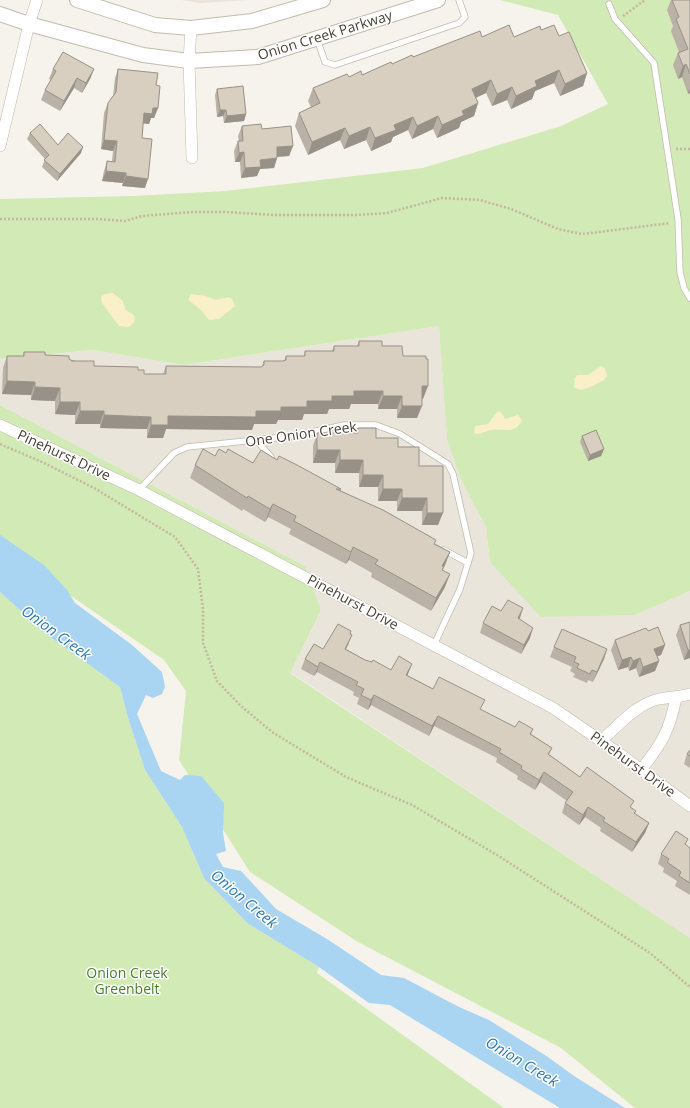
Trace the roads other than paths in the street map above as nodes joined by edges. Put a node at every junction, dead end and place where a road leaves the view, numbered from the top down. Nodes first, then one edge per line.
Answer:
1 (37, 0) edge
2 (78, 0) edge
3 (323, 0) edge
4 (438, 0) edge
5 (459, 0) edge
6 (608, 4) dead end
7 (0, 14) edge
8 (28, 24) junction
9 (191, 28) junction
10 (316, 38) junction
11 (189, 61) junction
12 (0, 146) edge
13 (192, 158) dead end
14 (690, 298) edge
15 (0, 425) edge
16 (257, 441) junction
17 (274, 459) edge
18 (139, 490) junction
19 (435, 545) edge
20 (468, 563) junction
21 (434, 645) junction
22 (690, 694) edge
23 (676, 698) junction
24 (601, 741) junction
25 (641, 770) junction
26 (690, 806) edge

1 - 8 street
2 - 9 street
3 - 9 street
4 - 10 street, Onion Creek Parkway
5 - 10 lane
6 - 14 lane
7 - 8 street, Onion Creek Parkway
8 - 11 street, Onion Creek Parkway
8 - 12 street
9 - 11 street
10 - 11 street, Onion Creek Parkway
11 - 13 street
15 - 18 street, Pinehurst Drive
16 - 17 lane
16 - 18 lane, One Onion Creek
16 - 20 lane, One Onion Creek
18 - 21 street, Pinehurst Drive
19 - 20 lane
20 - 21 lane, One Onion Creek
21 - 24 street, Pinehurst Drive
22 - 23 street
23 - 24 street
23 - 25 street
24 - 25 street, Pinehurst Drive
25 - 26 street, Pinehurst Drive

